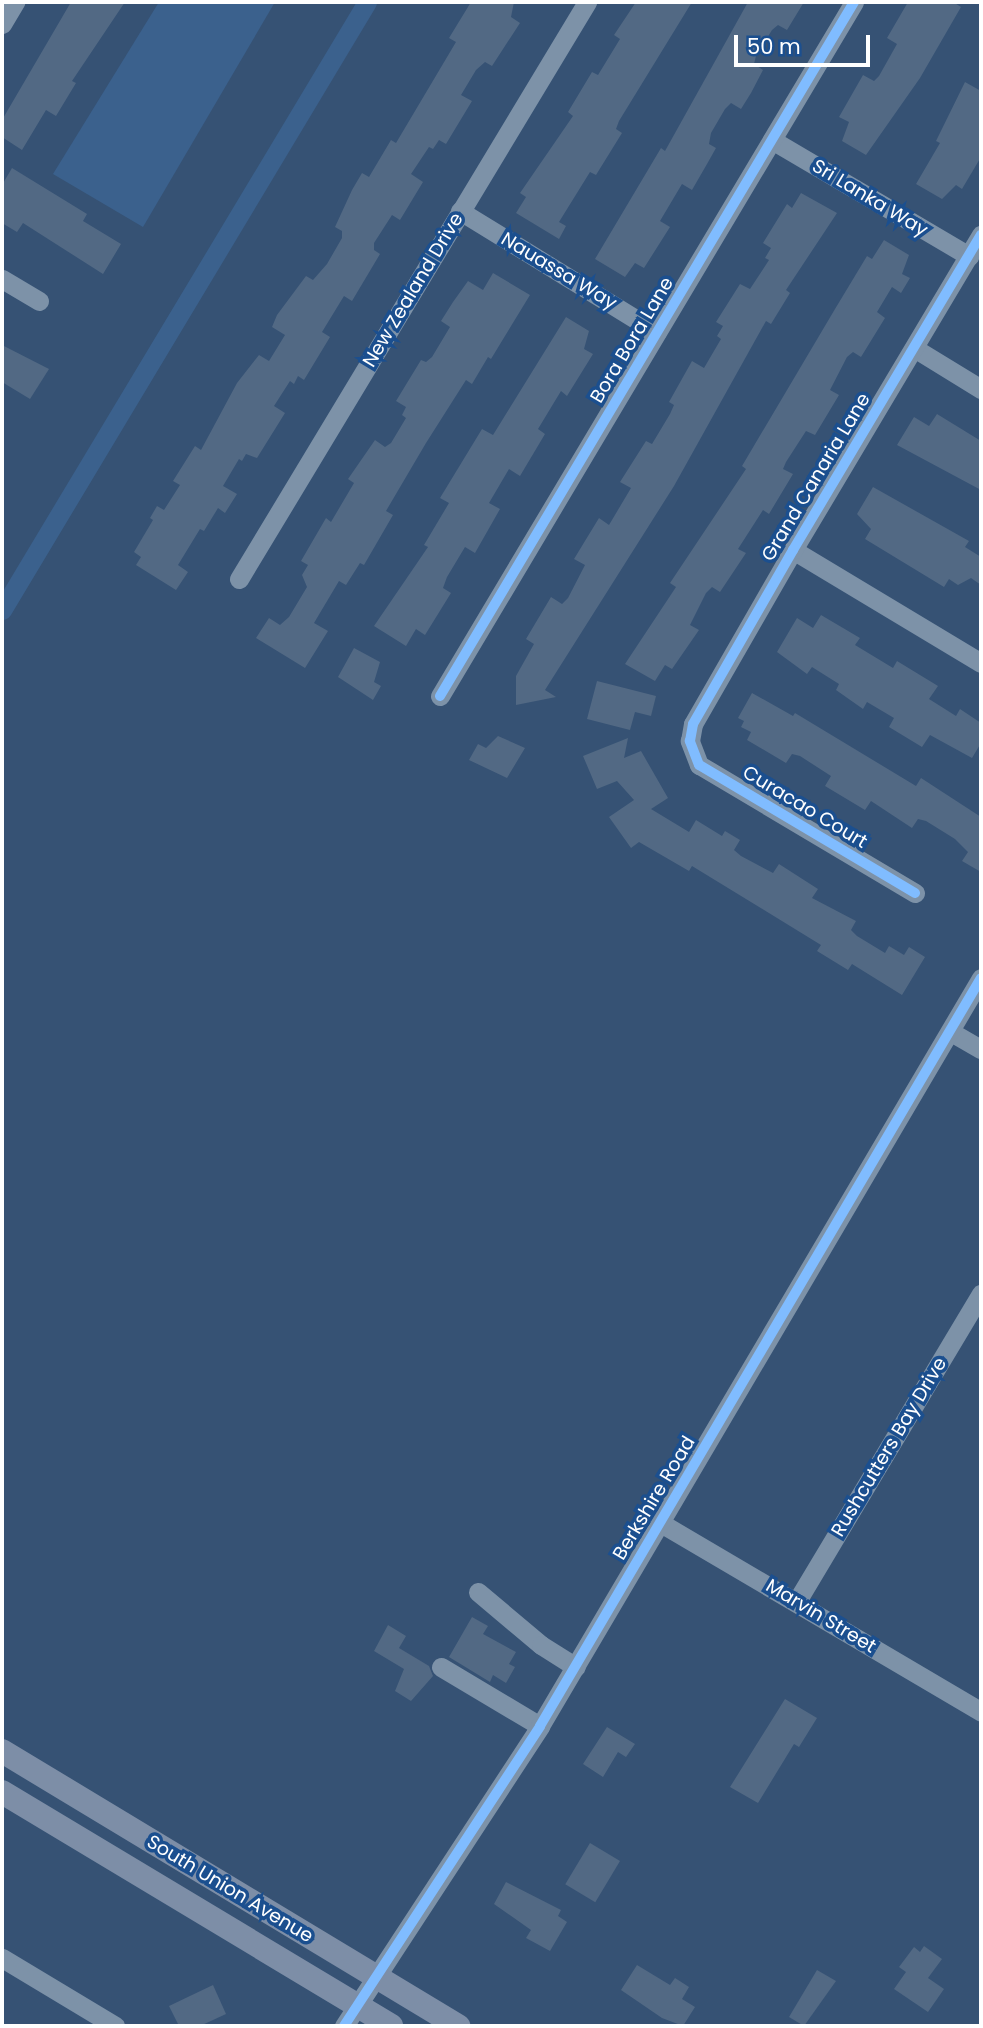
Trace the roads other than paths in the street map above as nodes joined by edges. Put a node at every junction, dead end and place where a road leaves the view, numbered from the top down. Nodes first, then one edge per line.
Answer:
1 (15, 2) edge
2 (587, 2) edge
3 (854, 2) edge
4 (2, 24) edge
5 (772, 139) junction
6 (460, 211) junction
7 (981, 235) edge
8 (969, 256) junction
9 (2, 279) edge
10 (39, 301) dead end
11 (657, 332) junction
12 (914, 348) junction
13 (981, 389) edge
14 (793, 550) junction
15 (239, 579) dead end
16 (981, 663) edge
17 (440, 696) dead end
18 (690, 741) joint
19 (915, 893) dead end
20 (981, 978) edge
21 (951, 1032) junction
22 (981, 1049) edge
23 (981, 1294) edge
24 (659, 1522) junction
25 (478, 1592) dead end
26 (797, 1601) junction
27 (441, 1667) dead end
28 (576, 1667) junction
29 (981, 1712) edge
30 (540, 1726) junction
31 (2, 1751) edge
32 (2, 1791) edge
33 (2, 1958) edge
34 (377, 1977) junction
35 (350, 2016) edge
36 (115, 2026) edge
37 (391, 2026) edge
38 (458, 2026) edge

1 - 4 street
2 - 6 street, New Zealand Drive
3 - 5 street, Bora Bora Lane
5 - 8 street, Sri Lanka Way
5 - 11 street, Bora Bora Lane
6 - 11 street, Nauassa Way
6 - 15 street, New Zealand Drive
7 - 8 street, Grand Canaria Lane
8 - 12 street, Grand Canaria Lane
9 - 10 street
11 - 17 street, Bora Bora Lane
12 - 13 street
12 - 14 street, Grand Canaria Lane
14 - 16 street
14 - 18 street, Grand Canaria Lane
18 - 19 street, Curacao Court
20 - 21 street, Berkshire Road
21 - 22 street
21 - 24 street, Berkshire Road
23 - 26 street, Rushcutters Bay Drive
24 - 26 street, Marvin Street
24 - 28 street, Berkshire Road
25 - 28 street
26 - 29 street, Marvin Street
27 - 30 street
28 - 30 street, Berkshire Road
30 - 34 street, Berkshire Road
31 - 34 main road, South Union Avenue
32 - 35 main road, South Union Avenue
33 - 36 street
34 - 35 street, Berkshire Road
34 - 38 main road, South Union Avenue
35 - 37 main road, South Union Avenue

